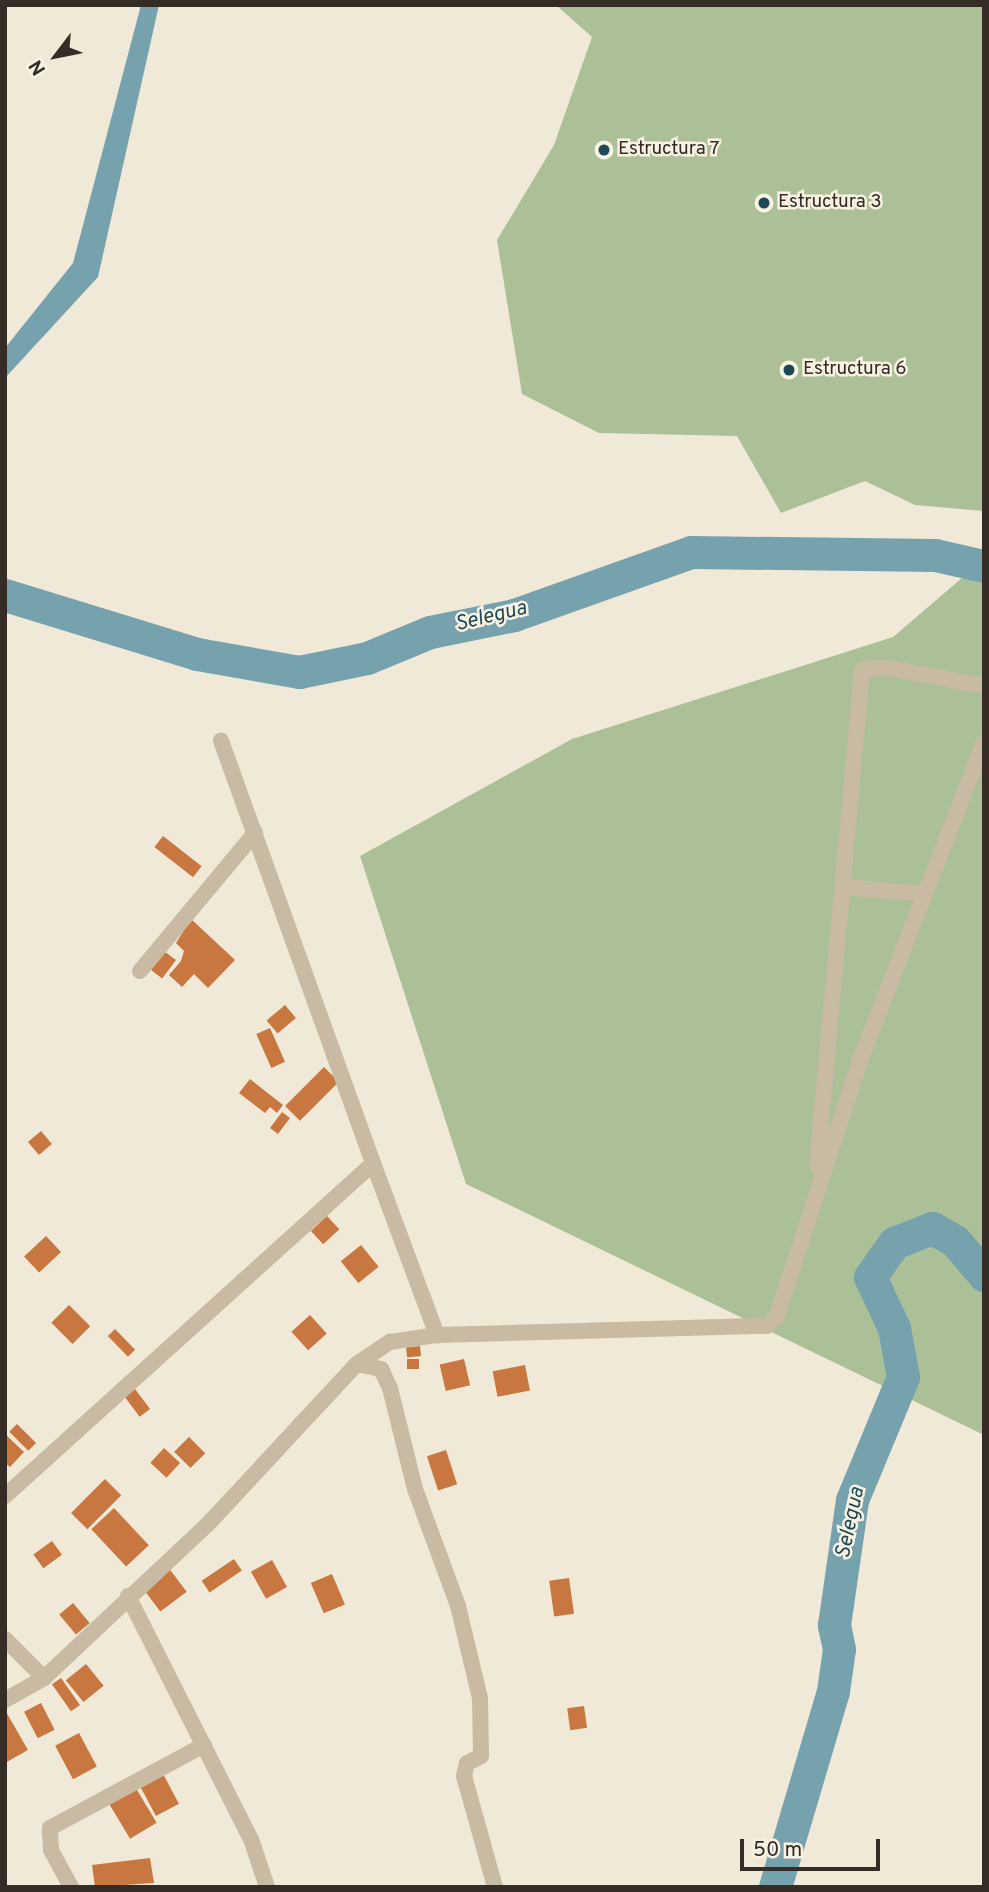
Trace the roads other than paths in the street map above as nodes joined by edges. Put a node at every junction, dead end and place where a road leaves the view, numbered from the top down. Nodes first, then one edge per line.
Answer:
1 (984, 686) edge
2 (222, 740) dead end
3 (984, 742) edge
4 (255, 833) junction
5 (843, 887) junction
6 (926, 894) junction
7 (140, 971) dead end
8 (373, 1163) junction
9 (814, 1191) junction
10 (437, 1335) junction
11 (358, 1364) junction
12 (5, 1496) edge
13 (128, 1596) junction
14 (5, 1639) edge
15 (44, 1678) junction
16 (5, 1700) edge
17 (204, 1745) junction
18 (71, 1887) edge
19 (267, 1887) edge
20 (495, 1887) edge

1 - 5 street
2 - 4 street
3 - 6 street
4 - 7 street
4 - 8 street
5 - 6 street
5 - 9 street
6 - 9 street
8 - 10 street
8 - 12 street
9 - 10 street
10 - 11 street
11 - 13 street
11 - 20 street
13 - 15 street
13 - 17 street
14 - 15 street
15 - 16 street
17 - 18 street
17 - 19 street

